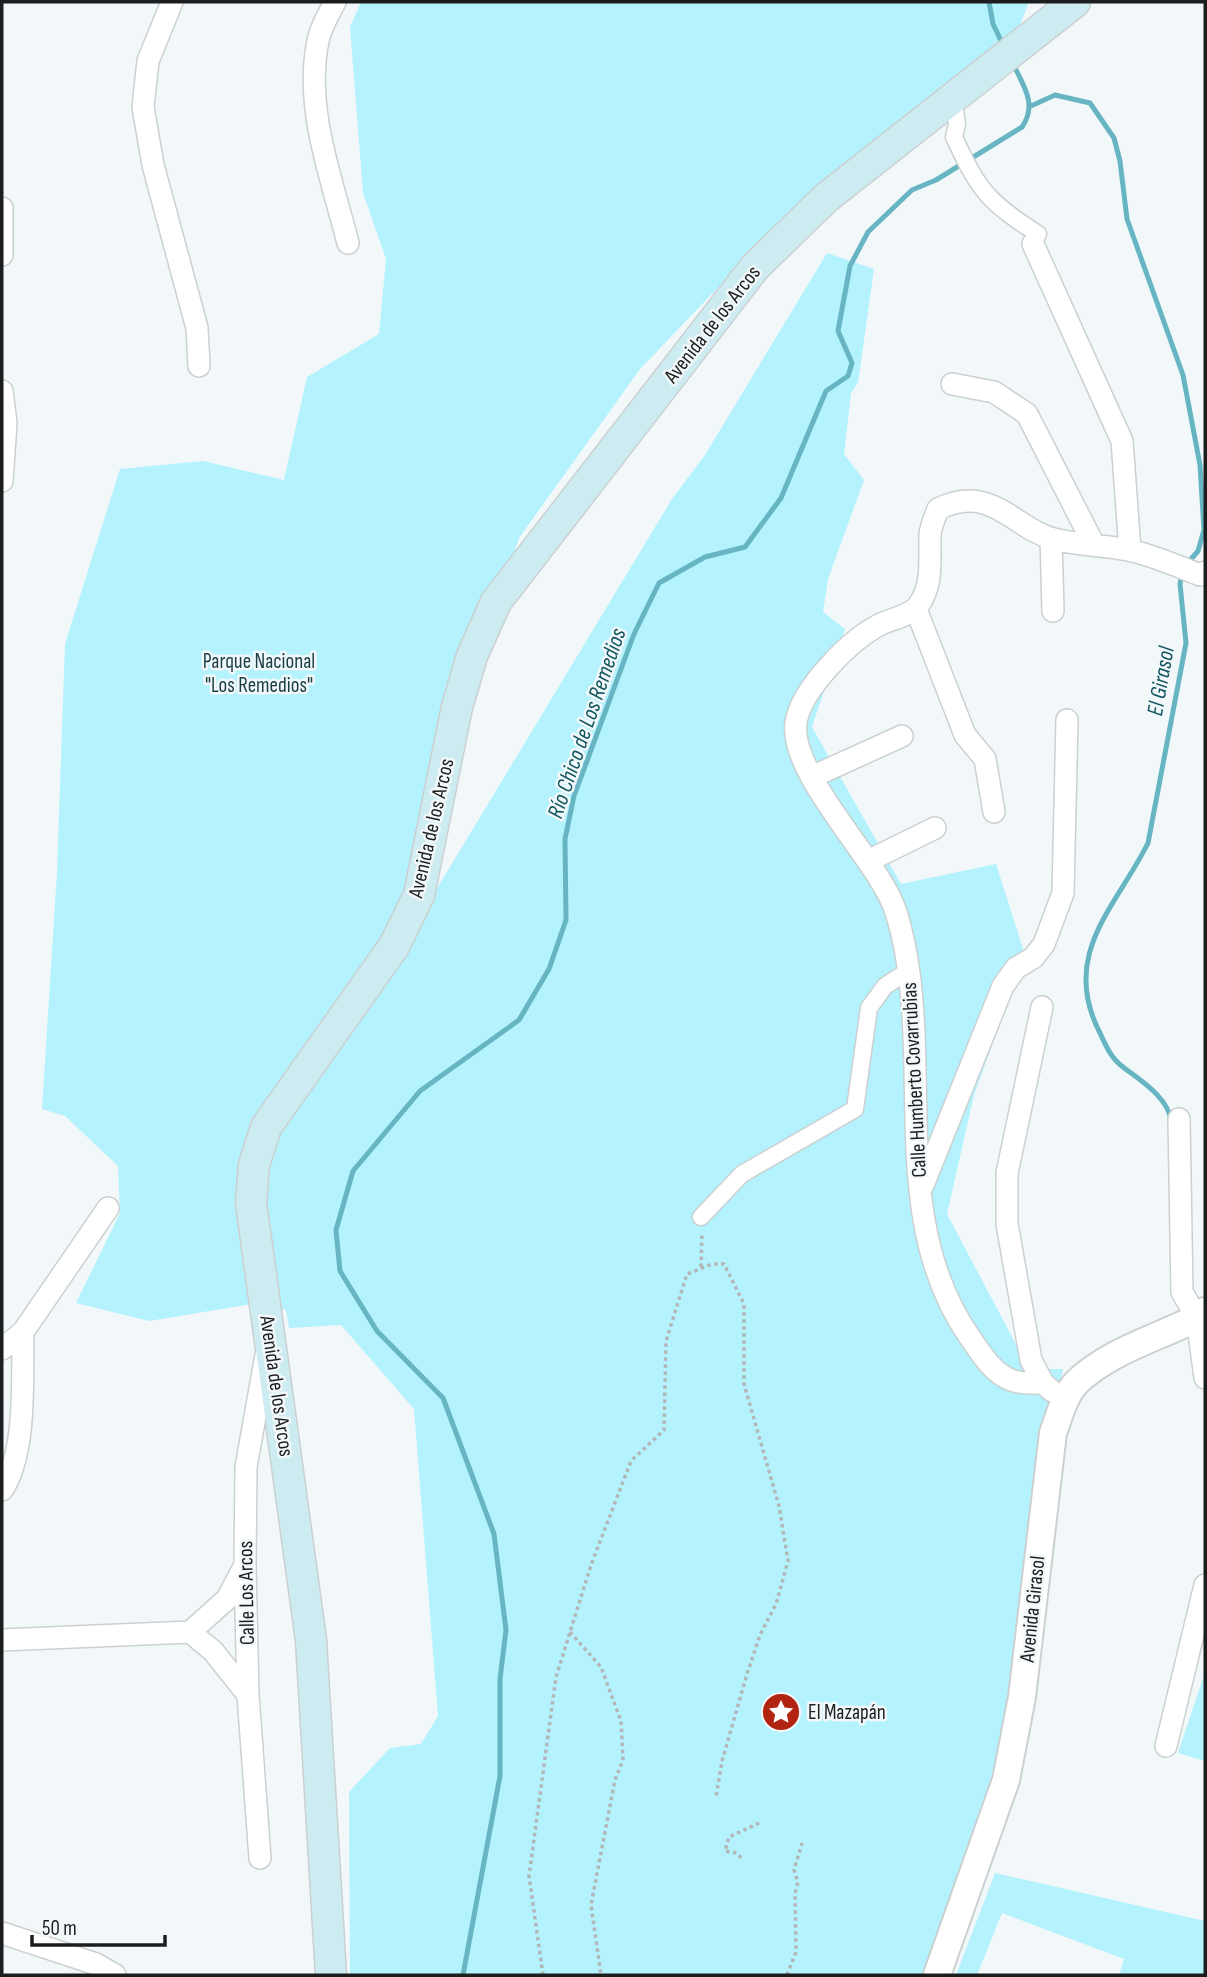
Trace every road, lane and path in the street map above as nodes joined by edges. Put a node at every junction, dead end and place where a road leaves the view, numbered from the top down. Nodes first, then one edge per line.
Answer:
1 (172, 2) edge
2 (335, 2) edge
3 (1066, 8) edge
4 (953, 99) junction
5 (2, 208) edge
6 (348, 243) dead end
7 (1033, 244) joint
8 (2, 255) edge
9 (199, 366) dead end
10 (952, 384) dead end
11 (2, 391) edge
12 (2, 481) edge
13 (1051, 538) junction
14 (1094, 545) junction
15 (1130, 550) junction
16 (1203, 573) edge
17 (916, 609) junction
18 (1053, 611) dead end
19 (1067, 720) dead end
20 (902, 736) dead end
21 (814, 776) junction
22 (994, 813) dead end
23 (935, 828) dead end
24 (869, 861) junction
25 (908, 971) junction
26 (1042, 1007) dead end
27 (1179, 1119) dead end
28 (919, 1195) junction
29 (108, 1208) dead end
30 (701, 1217) joint
31 (701, 1268) junction
32 (1201, 1315) edge
33 (270, 1330) junction
34 (23, 1332) junction
35 (2, 1349) edge
36 (1205, 1378) edge
37 (1043, 1383) junction
38 (1064, 1402) junction
39 (2, 1490) edge
40 (244, 1565) junction
41 (1205, 1585) edge
42 (190, 1632) junction
43 (570, 1632) junction
44 (2, 1640) edge
45 (248, 1695) junction
46 (1166, 1746) dead end
47 (716, 1797) dead end
48 (759, 1823) dead end
49 (802, 1843) dead end
50 (260, 1858) dead end
51 (741, 1858) dead end
52 (2, 1933) edge
53 (115, 1975) edge
54 (331, 1975) edge
55 (543, 1975) edge
56 (601, 1975) edge
57 (787, 1975) edge
58 (937, 1975) edge

1 - 9 street
2 - 6 street
3 - 4 main road, Avenida de los Arcos
4 - 7 street
4 - 33 main road, Avenida de los Arcos
5 - 8 street
7 - 15 street
10 - 14 street
11 - 12 street
13 - 14 street
13 - 17 street
13 - 18 street
14 - 15 street
15 - 16 street
17 - 21 street, Calle Humberto Covarrubias
17 - 22 street
19 - 28 street
20 - 21 street
21 - 24 street, Calle Humberto Covarrubias
23 - 24 street
24 - 25 street, Calle Humberto Covarrubias
25 - 28 street, Calle Humberto Covarrubias
25 - 30 street
26 - 37 street
27 - 32 street
28 - 37 street, Calle Humberto Covarrubias
29 - 34 street
30 - 31 path
31 - 43 path
31 - 47 path
32 - 36 street
32 - 38 street, Avenida Girasol
33 - 40 street, Calle Los Arcos
33 - 54 main road, Avenida de los Arcos
34 - 35 street
34 - 39 street
37 - 38 street
38 - 58 street, Avenida Girasol
40 - 42 street
40 - 45 street, Calle Los Arcos
41 - 46 street
42 - 44 street
42 - 45 street
43 - 55 path
43 - 56 path
45 - 50 street, Calle Los Arcos
48 - 51 path
49 - 57 path
52 - 53 street

